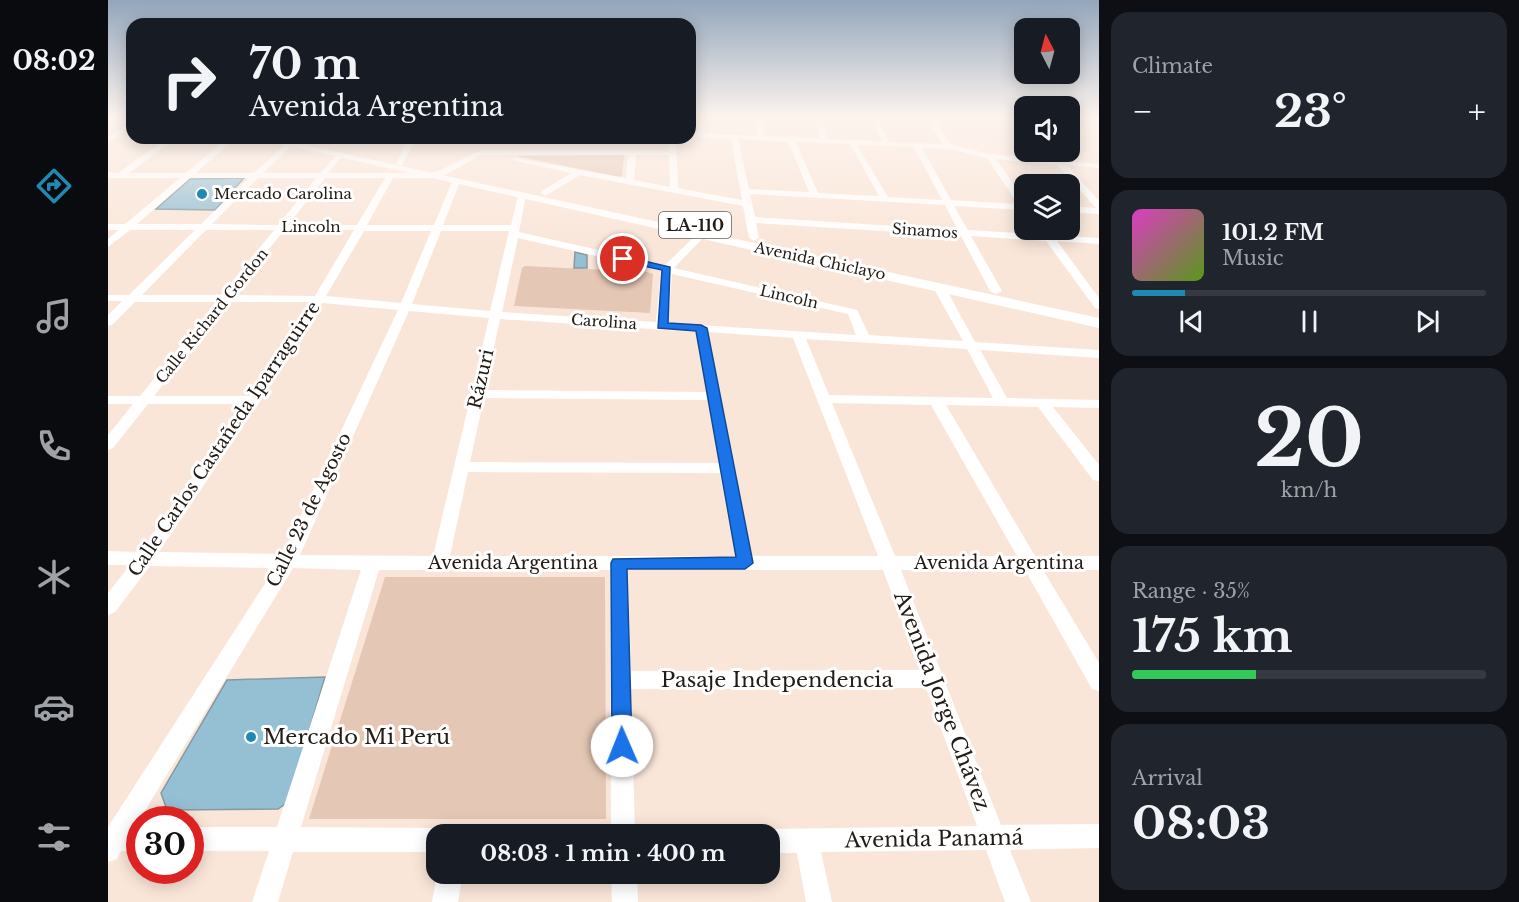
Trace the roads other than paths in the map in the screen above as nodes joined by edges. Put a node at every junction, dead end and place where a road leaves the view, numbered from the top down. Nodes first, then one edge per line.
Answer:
1 (143, 159) edge
2 (206, 159) edge
3 (271, 159) edge
4 (335, 159) edge
5 (348, 159) edge
6 (366, 159) edge
7 (384, 159) edge
8 (401, 159) edge
9 (470, 159) edge
10 (512, 159) edge
11 (632, 159) edge
12 (673, 159) edge
13 (738, 159) edge
14 (799, 159) edge
15 (862, 159) edge
16 (925, 159) edge
17 (992, 159) edge
18 (399, 162) junction
19 (1059, 162) joint
20 (1099, 166) edge
21 (579, 172) junction
22 (108, 175) edge
23 (121, 175) junction
24 (188, 175) junction
25 (256, 175) junction
26 (324, 175) junction
27 (391, 175) junction
28 (441, 176) junction
29 (630, 182) junction
30 (108, 184) edge
31 (674, 190) junction
32 (745, 191) junction
33 (1014, 191) edge
34 (544, 194) junction
35 (815, 195) junction
36 (522, 196) junction
37 (885, 199) junction
38 (949, 202) junction
39 (748, 204) junction
40 (1014, 205) edge
41 (1099, 206) edge
42 (1080, 210) edge
43 (1099, 211) edge
44 (751, 220) junction
45 (108, 227) edge
46 (128, 227) junction
47 (203, 227) junction
48 (283, 227) junction
49 (360, 227) junction
50 (437, 227) junction
51 (514, 231) junction
52 (964, 233) junction
53 (700, 236) junction
54 (1014, 236) edge
55 (754, 238) junction
56 (1050, 240) edge
57 (1080, 240) edge
58 (1099, 241) edge
59 (108, 244) edge
60 (667, 269) junction
61 (939, 287) junction
62 (996, 291) junction
63 (133, 297) junction
64 (108, 298) edge
65 (227, 298) junction
66 (319, 299) junction
67 (1099, 306) edge
68 (405, 307) junction
69 (1099, 313) edge
70 (496, 315) junction
71 (1099, 321) edge
72 (108, 322) edge
73 (662, 326) junction
74 (701, 328) junction
75 (798, 334) junction
76 (864, 339) junction
77 (971, 346) junction
78 (1099, 354) edge
79 (478, 394) junction
80 (714, 396) junction
81 (823, 399) junction
82 (108, 400) edge
83 (144, 400) junction
84 (254, 400) junction
85 (936, 401) junction
86 (1002, 402) junction
87 (1042, 403) junction
88 (1099, 404) edge
89 (108, 445) edge
90 (461, 467) junction
91 (728, 468) junction
92 (1098, 473) edge
93 (108, 558) edge
94 (145, 559) junction
95 (288, 562) junction
96 (372, 563) junction
97 (440, 563) junction
98 (619, 563) junction
99 (745, 563) junction
100 (889, 563) junction
101 (1030, 563) junction
102 (1099, 563) edge
103 (108, 607) edge
104 (934, 679) junction
105 (621, 680) junction
106 (1099, 682) edge
107 (623, 824) edge
108 (1099, 836) edge
109 (994, 837) junction
110 (204, 840) edge
111 (286, 840) junction
112 (426, 840) edge
113 (126, 841) edge
114 (780, 841) edge
115 (807, 842) junction
116 (110, 843) edge
117 (448, 884) edge
118 (624, 884) edge
119 (265, 902) edge
120 (445, 902) edge
121 (625, 902) edge
122 (819, 902) edge
123 (1018, 902) edge

1 - 23 street
2 - 24 street
3 - 25 street
4 - 26 street, Calle Richard Gordon
5 - 28 main road, Avenida Chiclayo / LA-110
6 - 28 street, Avenida Chiclayo
7 - 18 main road, Avenida Chiclayo / LA-110
8 - 18 street
9 - 28 street
10 - 21 street
11 - 29 street
12 - 31 street
13 - 32 street
14 - 35 street
15 - 37 street
16 - 38 street
17 - 33 street
18 - 28 main road, Avenida Chiclayo / LA-110
19 - 20 street
19 - 41 street
21 - 29 street
21 - 34 street
22 - 23 street
23 - 24 street
23 - 30 street
24 - 25 street
24 - 46 street
25 - 26 street
25 - 47 street
26 - 27 street
26 - 48 street, Calle Richard Gordon
27 - 28 street
27 - 49 street, Calle Carlos Castañeda Iparraguirre
28 - 34 main road, Avenida Chiclayo / LA-110
28 - 36 main road, Avenida Chiclayo / LA-110
28 - 50 street, Calle 23 de Agosto
28 - 71 street, Avenida Chiclayo
29 - 31 street
31 - 39 street
32 - 35 street
32 - 39 street
34 - 55 main road, Avenida Chiclayo / LA-110
35 - 37 street
36 - 51 street, Rázuri
36 - 53 main road, Avenida Chiclayo / LA-110
37 - 38 street
38 - 40 street
38 - 52 street
39 - 44 street
42 - 43 street
44 - 52 street, Sinamos
44 - 55 street
45 - 46 street, Lincoln
46 - 47 street, Lincoln
46 - 59 street
47 - 48 street, Lincoln
47 - 63 street
48 - 49 street, Lincoln
48 - 65 street, Calle Richard Gordon
49 - 50 street, Lincoln
49 - 66 street, Calle Carlos Castañeda Iparraguirre
50 - 51 street, Lincoln
50 - 68 street, Calle 23 de Agosto
51 - 60 street, Lincoln
51 - 70 street, Rázuri
52 - 54 street, Sinamos
52 - 62 street
53 - 60 street
53 - 61 main road, Avenida Chiclayo / LA-110
55 - 62 main road, Avenida Chiclayo / LA-110
56 - 67 street
57 - 58 street, Sinamos
60 - 73 street
60 - 76 street, Lincoln
61 - 71 main road, Avenida Chiclayo / LA-110
61 - 77 street
62 - 69 main road, Avenida Chiclayo / LA-110
63 - 64 street, Carolina
63 - 65 street, Carolina
63 - 72 street
65 - 66 street, Carolina
65 - 83 street, Calle Richard Gordon
66 - 68 street, Carolina
66 - 84 street, Calle Carlos Castañeda Iparraguirre
68 - 70 street, Carolina
68 - 95 street, Calle 23 de Agosto
70 - 73 street, Carolina
70 - 79 street, Rázuri
73 - 74 street, Carolina
74 - 75 street, Carolina
74 - 80 street
75 - 76 street, Carolina
75 - 81 street, Avenida Jorge Chávez
76 - 77 street, Carolina
77 - 78 street, Carolina
77 - 86 street
79 - 80 street
79 - 90 street, Rázuri
80 - 91 street
81 - 85 street
81 - 100 street, Avenida Jorge Chávez
82 - 83 street
83 - 84 street
83 - 89 street, Calle Richard Gordon
84 - 94 street, Calle Carlos Castañeda Iparraguirre
85 - 86 street
85 - 101 street
86 - 87 street
87 - 88 street
87 - 92 street
90 - 91 street
90 - 97 street, Rázuri
91 - 99 street
93 - 94 street, Avenida Argentina
94 - 95 street, Avenida Argentina
94 - 103 street, Calle Carlos Castañeda Iparraguirre
95 - 96 street, Avenida Argentina
95 - 116 street, Calle 23 de Agosto
96 - 97 street, Avenida Argentina
96 - 111 street
97 - 98 street, Avenida Argentina
98 - 99 street, Avenida Argentina
98 - 105 street
99 - 100 street, Avenida Argentina
100 - 101 street, Avenida Argentina
100 - 104 street, Avenida Jorge Chávez
101 - 102 street, Avenida Argentina
101 - 106 street
104 - 105 street, Pasaje Independencia
104 - 109 street, Avenida Jorge Chávez
105 - 107 street
108 - 109 street, Avenida Panamá
109 - 115 street, Avenida Panamá
109 - 123 street, Avenida Jorge Chávez
110 - 111 street
111 - 112 street
111 - 119 street
113 - 116 street
114 - 115 street, Avenida Panamá
115 - 122 street
117 - 120 street
118 - 121 street

